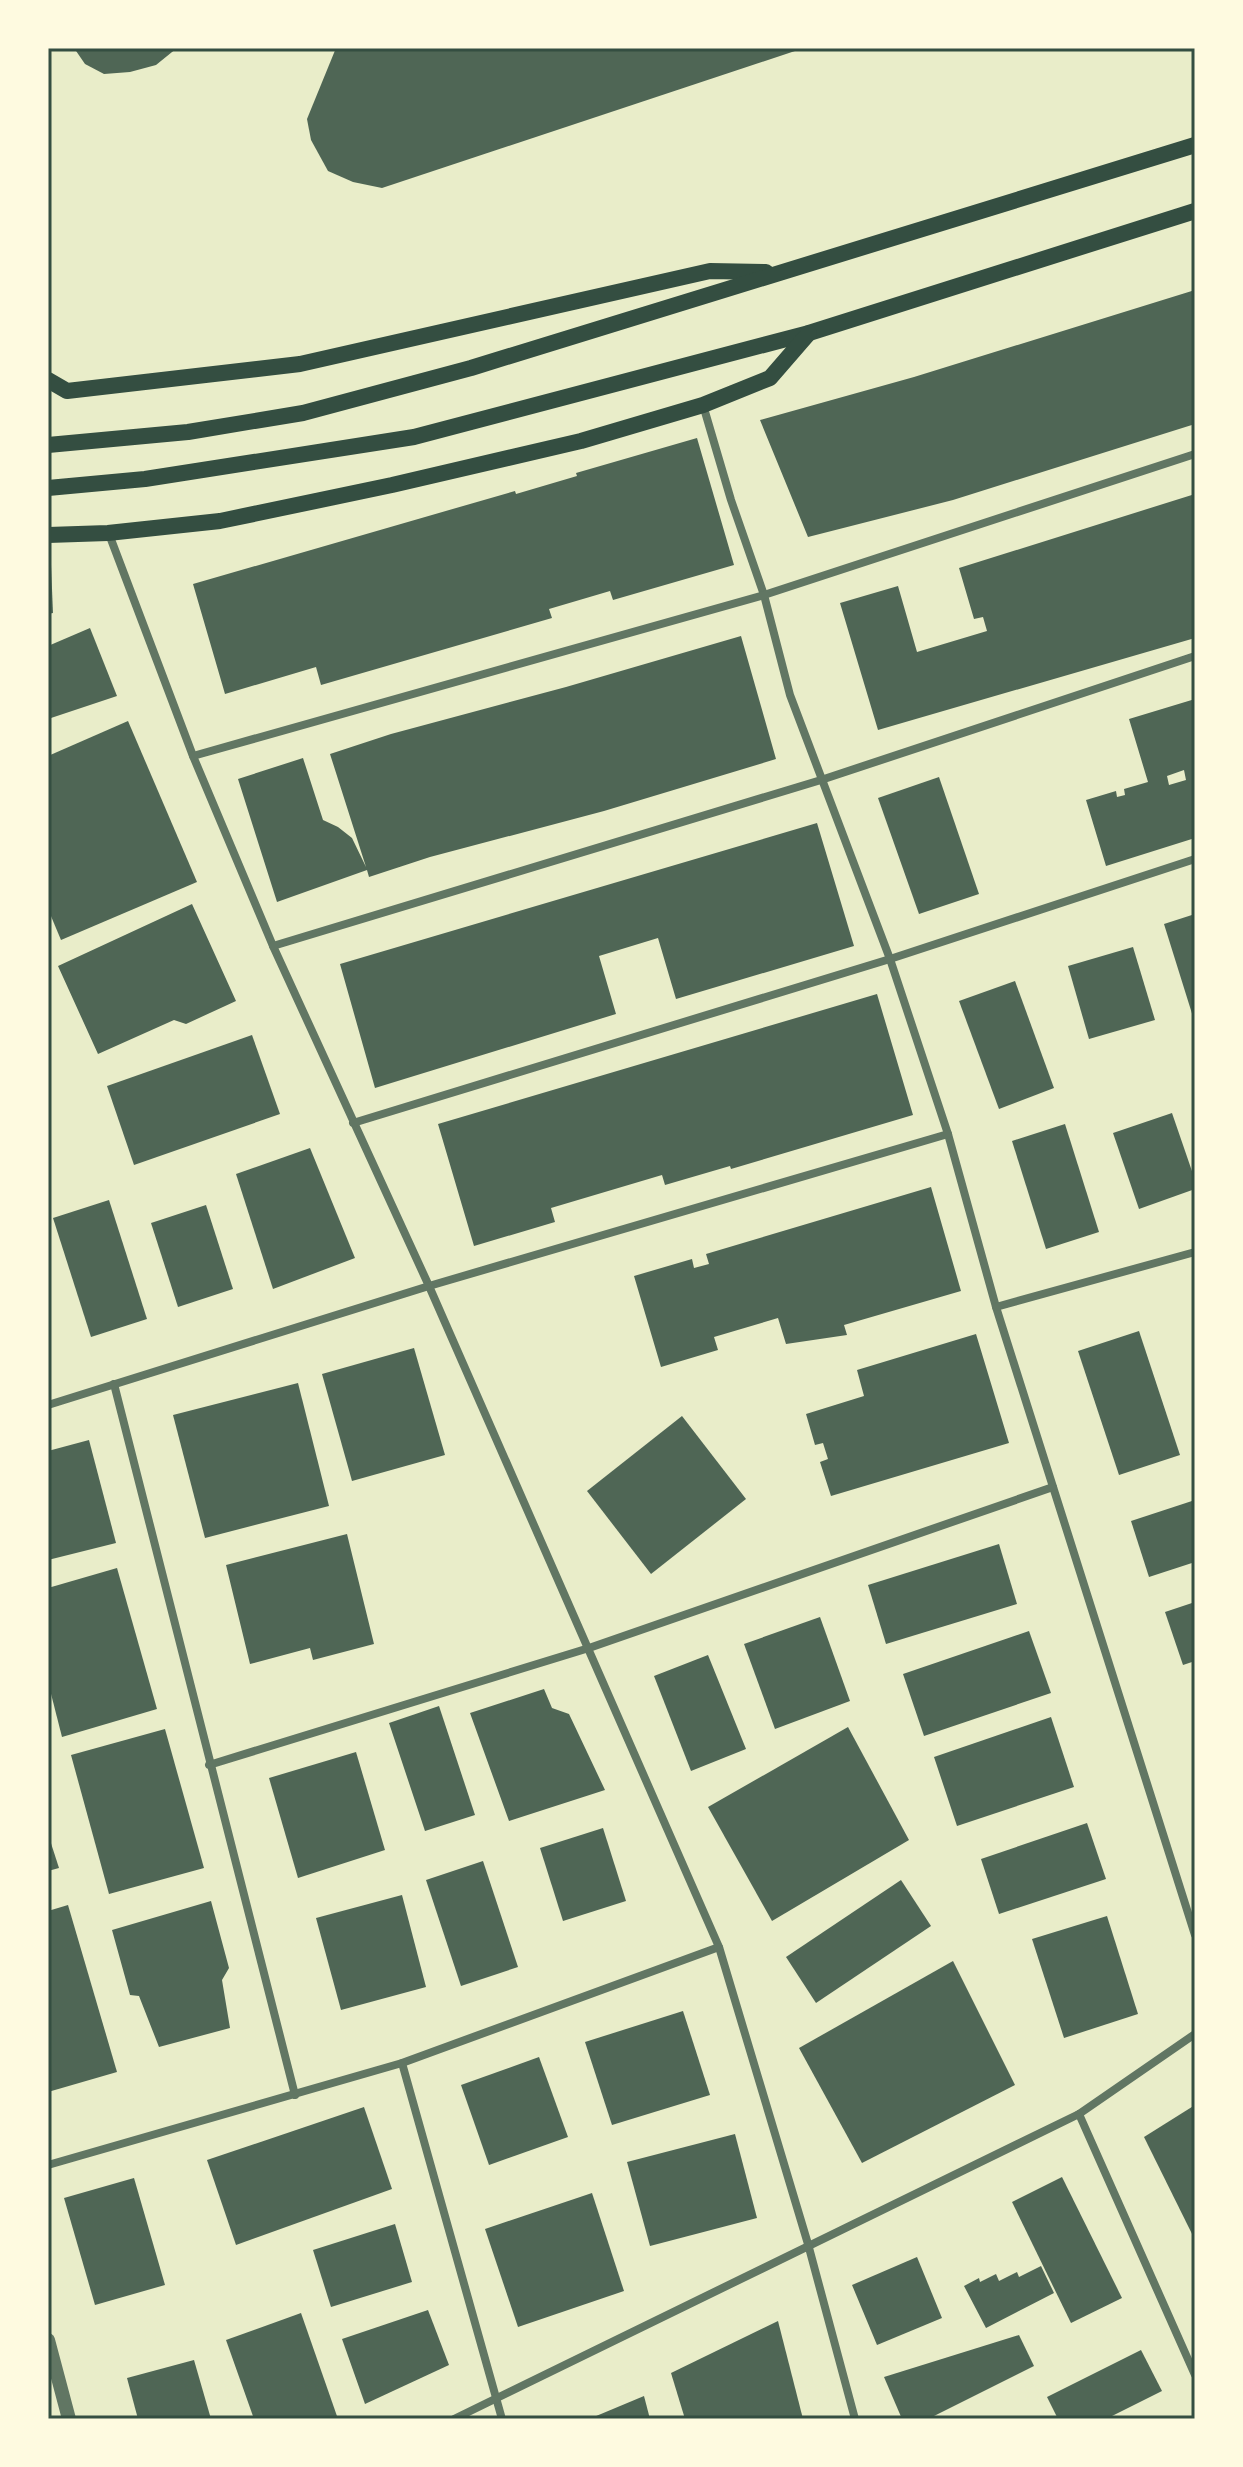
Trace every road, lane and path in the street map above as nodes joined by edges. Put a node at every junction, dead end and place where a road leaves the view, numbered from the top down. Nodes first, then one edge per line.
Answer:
1 (1195, 145) edge
2 (1195, 211) edge
3 (787, 273) junction
4 (809, 333) junction
5 (48, 380) edge
6 (67, 391) junction
7 (48, 394) edge
8 (703, 405) junction
9 (48, 445) edge
10 (1195, 454) edge
11 (48, 488) edge
12 (108, 533) junction
13 (48, 535) edge
14 (764, 595) junction
15 (1195, 656) edge
16 (193, 756) junction
17 (821, 780) junction
18 (1195, 859) edge
19 (273, 946) junction
20 (890, 959) junction
21 (353, 1123) junction
22 (948, 1134) junction
23 (1195, 1252) edge
24 (429, 1286) junction
25 (996, 1307) junction
26 (114, 1384) junction
27 (48, 1405) edge
28 (1053, 1487) junction
29 (589, 1648) junction
30 (209, 1765) junction
31 (1195, 1935) edge
32 (719, 1947) junction
33 (1195, 2034) edge
34 (402, 2063) junction
35 (295, 2095) junction
36 (1079, 2114) junction
37 (48, 2165) edge
38 (808, 2244) junction
39 (48, 2340) edge
40 (1195, 2375) edge
41 (496, 2398) junction
42 (69, 2419) edge
43 (454, 2419) edge
44 (502, 2419) edge
45 (855, 2419) edge

1 - 3 main road
2 - 4 main road
3 - 6 main road
3 - 9 main road
4 - 8 main road
4 - 11 main road
5 - 6 main road
6 - 7 main road
8 - 12 main road
8 - 14 street
10 - 14 street
12 - 13 main road
12 - 16 street
14 - 16 street
14 - 17 street
15 - 17 street
16 - 19 street
17 - 19 street
17 - 20 street
18 - 20 street
19 - 21 street
20 - 21 street
20 - 22 street
21 - 24 street
22 - 24 street
22 - 25 street
23 - 25 street
24 - 26 street
24 - 29 street
25 - 28 street
26 - 27 street
26 - 30 street
28 - 29 street
28 - 31 street
29 - 30 street
29 - 32 street
30 - 35 street
32 - 34 street
32 - 38 street
33 - 36 street
34 - 35 street
34 - 41 street
35 - 37 street
36 - 38 street
36 - 40 street
38 - 41 street
38 - 45 street
39 - 42 street
41 - 43 street
41 - 44 street

